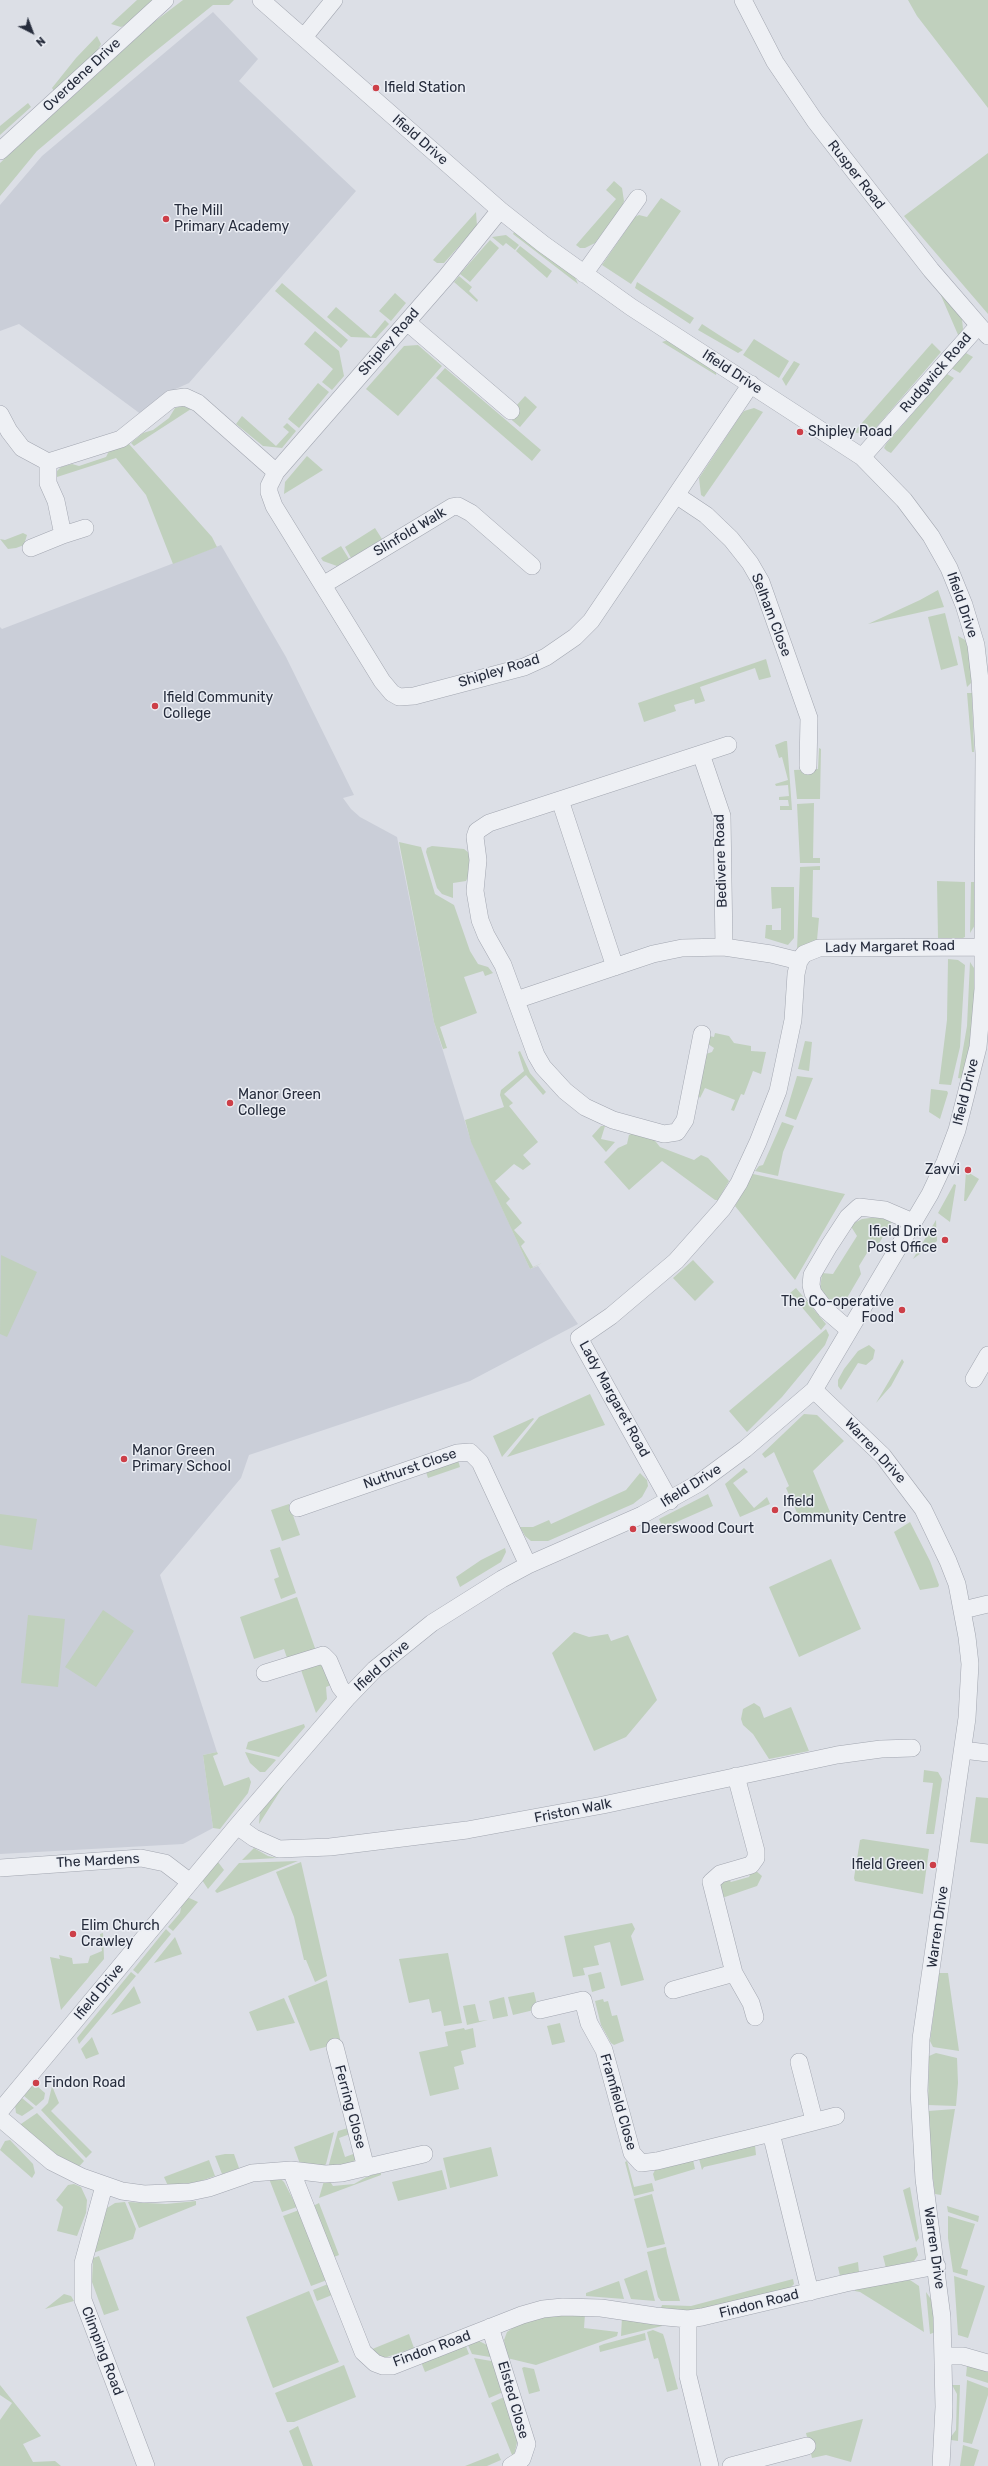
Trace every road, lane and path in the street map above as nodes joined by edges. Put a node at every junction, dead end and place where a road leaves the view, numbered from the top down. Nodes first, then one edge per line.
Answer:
1 (165, 0) edge
2 (261, 0) edge
3 (334, 0) edge
4 (743, 0) edge
5 (304, 37) junction
6 (0, 151) edge
7 (638, 198) dead end
8 (500, 210) junction
9 (584, 274) junction
10 (407, 322) junction
11 (983, 331) edge
12 (751, 384) junction
13 (511, 411) dead end
14 (0, 412) edge
15 (862, 458) junction
16 (48, 462) junction
17 (276, 472) junction
18 (676, 495) junction
19 (85, 528) dead end
20 (63, 536) junction
21 (31, 548) dead end
22 (532, 566) dead end
23 (323, 586) junction
24 (728, 744) dead end
25 (701, 754) junction
26 (808, 766) dead end
27 (560, 800) junction
28 (724, 947) junction
29 (983, 947) junction
30 (799, 961) junction
31 (614, 967) junction
32 (516, 1000) junction
33 (702, 1034) dead end
34 (983, 1048) edge
35 (913, 1222) junction
36 (848, 1329) junction
37 (988, 1355) edge
38 (974, 1379) dead end
39 (814, 1390) junction
40 (670, 1501) junction
41 (298, 1508) dead end
42 (528, 1565) junction
43 (988, 1604) edge
44 (963, 1610) junction
45 (265, 1673) dead end
46 (348, 1697) junction
47 (912, 1748) dead end
48 (963, 1750) junction
49 (988, 1753) edge
50 (736, 1776) junction
51 (237, 1826) junction
52 (0, 1868) edge
53 (190, 1882) junction
54 (734, 1973) junction
55 (673, 1990) dead end
56 (540, 2010) dead end
57 (755, 2017) dead end
58 (335, 2047) dead end
59 (799, 2062) dead end
60 (0, 2111) edge
61 (836, 2116) dead end
62 (0, 2118) edge
63 (814, 2120) junction
64 (771, 2133) junction
65 (424, 2154) dead end
66 (366, 2168) junction
67 (291, 2170) junction
68 (104, 2186) junction
69 (937, 2266) junction
70 (810, 2292) junction
71 (688, 2319) junction
72 (490, 2328) junction
73 (945, 2356) junction
74 (988, 2363) edge
75 (808, 2446) dead end
76 (146, 2466) edge
77 (511, 2466) edge
78 (710, 2466) edge
79 (731, 2466) edge
80 (941, 2466) edge

1 - 6 street, Overdene Drive
2 - 5 street, Ifield Drive
3 - 5 street
4 - 11 street, Rusper Road
5 - 8 street, Ifield Drive
7 - 9 street
8 - 9 street, Ifield Drive
8 - 10 street, Shipley Road
9 - 12 street, Ifield Drive
10 - 13 street
10 - 17 street, Shipley Road
11 - 15 street, Rudgwick Road
12 - 15 street, Ifield Drive
12 - 18 street, Shipley Road
14 - 16 street
15 - 29 street, Ifield Drive
16 - 17 street
16 - 20 street
17 - 23 street, Shipley Road
18 - 23 street, Shipley Road
18 - 26 street, Selham Close
19 - 20 street
20 - 21 street
22 - 23 street, Slinfold Walk
24 - 25 street
25 - 27 street
25 - 28 street, Bedivere Road
27 - 31 street
27 - 32 street
28 - 30 street
28 - 31 street
29 - 30 street, Lady Margaret Road
29 - 34 street, Ifield Drive
30 - 40 street, Lady Margaret Road
31 - 32 street
32 - 33 street
34 - 35 street, Ifield Drive
35 - 36 street, Ifield Drive
35 - 36 street
36 - 39 street, Ifield Drive
37 - 38 street
39 - 40 street, Ifield Drive
39 - 44 street, Warren Drive
40 - 42 street, Ifield Drive
41 - 42 street, Nuthurst Close
42 - 46 street, Ifield Drive
43 - 44 street
44 - 48 street, Warren Drive
45 - 46 street
46 - 51 street, Ifield Drive
47 - 50 street, Friston Walk
48 - 49 street
48 - 69 street, Warren Drive
50 - 51 street, Friston Walk
50 - 54 street
51 - 53 street, Ifield Drive
52 - 53 street, The Mardens
53 - 60 street, Ifield Drive
54 - 55 street
54 - 57 street
56 - 64 street, Framfield Close
58 - 66 street, Ferring Close
59 - 63 street
61 - 63 street, Framfield Close
62 - 68 street
63 - 64 street, Framfield Close
64 - 70 street
65 - 66 street
66 - 67 street
67 - 68 street
67 - 72 street, Findon Road
68 - 76 street, Climping Road
69 - 70 street, Findon Road
69 - 73 street, Warren Drive
70 - 71 street, Findon Road
71 - 72 street, Findon Road
71 - 78 street
72 - 77 street, Elsted Close
73 - 74 street
73 - 80 street, Warren Drive
75 - 79 street

